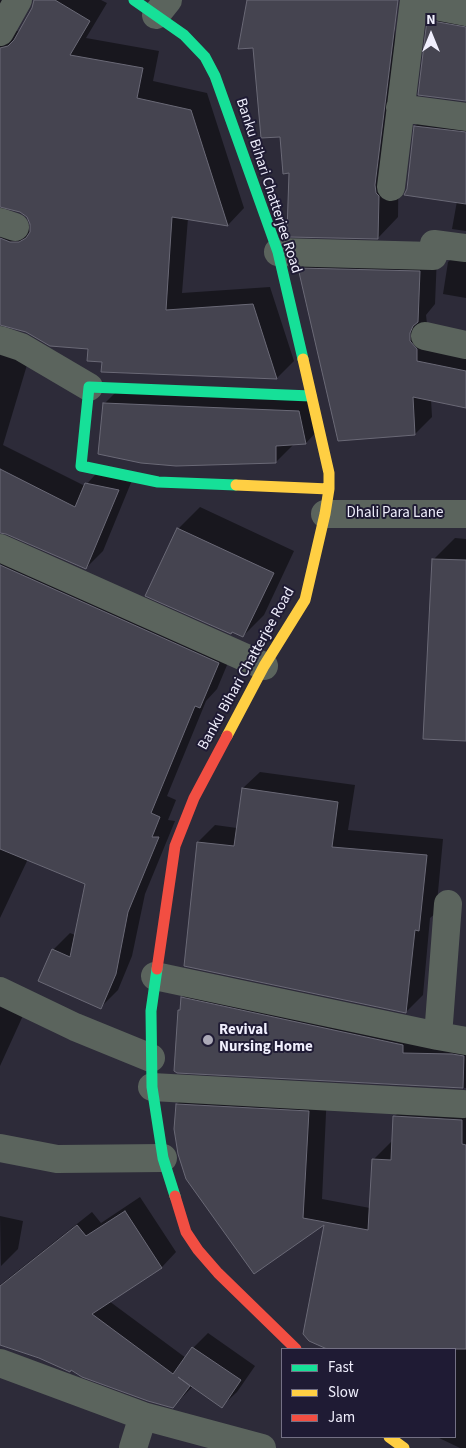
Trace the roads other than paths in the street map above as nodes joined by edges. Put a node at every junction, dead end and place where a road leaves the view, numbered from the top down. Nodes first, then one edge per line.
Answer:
1 (18, 0) edge
2 (134, 0) edge
3 (416, 0) edge
4 (162, 8) edge
5 (466, 12) edge
6 (0, 32) edge
7 (400, 108) junction
8 (466, 117) edge
9 (391, 187) dead end
10 (466, 248) edge
11 (278, 252) junction
12 (425, 336) dead end
13 (0, 340) edge
14 (466, 345) edge
15 (89, 387) junction
16 (312, 396) junction
17 (327, 502) junction
18 (466, 514) edge
19 (0, 548) edge
20 (264, 666) junction
21 (448, 904) dead end
22 (155, 976) junction
23 (0, 991) edge
24 (438, 1036) junction
25 (466, 1041) edge
26 (151, 1058) junction
27 (152, 1086) junction
28 (463, 1104) dead end
29 (0, 1148) edge
30 (163, 1158) junction
31 (295, 1348) edge
32 (0, 1362) edge
33 (143, 1416) junction
34 (390, 1438) edge
35 (132, 1448) edge
36 (262, 1448) edge
37 (404, 1448) edge

1 - 6 street
2 - 4 main road, Banku Bihari Chatterjee Road
3 - 5 street
3 - 7 street
4 - 11 main road, Banku Bihari Chatterjee Road
7 - 8 street
7 - 9 street
10 - 11 street
11 - 16 main road, Banku Bihari Chatterjee Road
12 - 14 street
13 - 15 street
15 - 16 main road
15 - 17 main road
16 - 17 main road, Banku Bihari Chatterjee Road
17 - 18 street, Dhali Para Lane
17 - 20 main road, Banku Bihari Chatterjee Road
19 - 20 street
20 - 22 main road, Banku Bihari Chatterjee Road
21 - 24 street
22 - 24 street
22 - 26 main road, Banku Bihari Chatterjee Road
23 - 26 street
24 - 25 street
26 - 27 main road, Banku Bihari Chatterjee Road
27 - 28 street
27 - 30 main road, Banku Bihari Chatterjee Road
29 - 30 street
30 - 31 main road, Banku Bihari Chatterjee Road
32 - 33 street
33 - 35 street
33 - 36 street
34 - 37 main road

